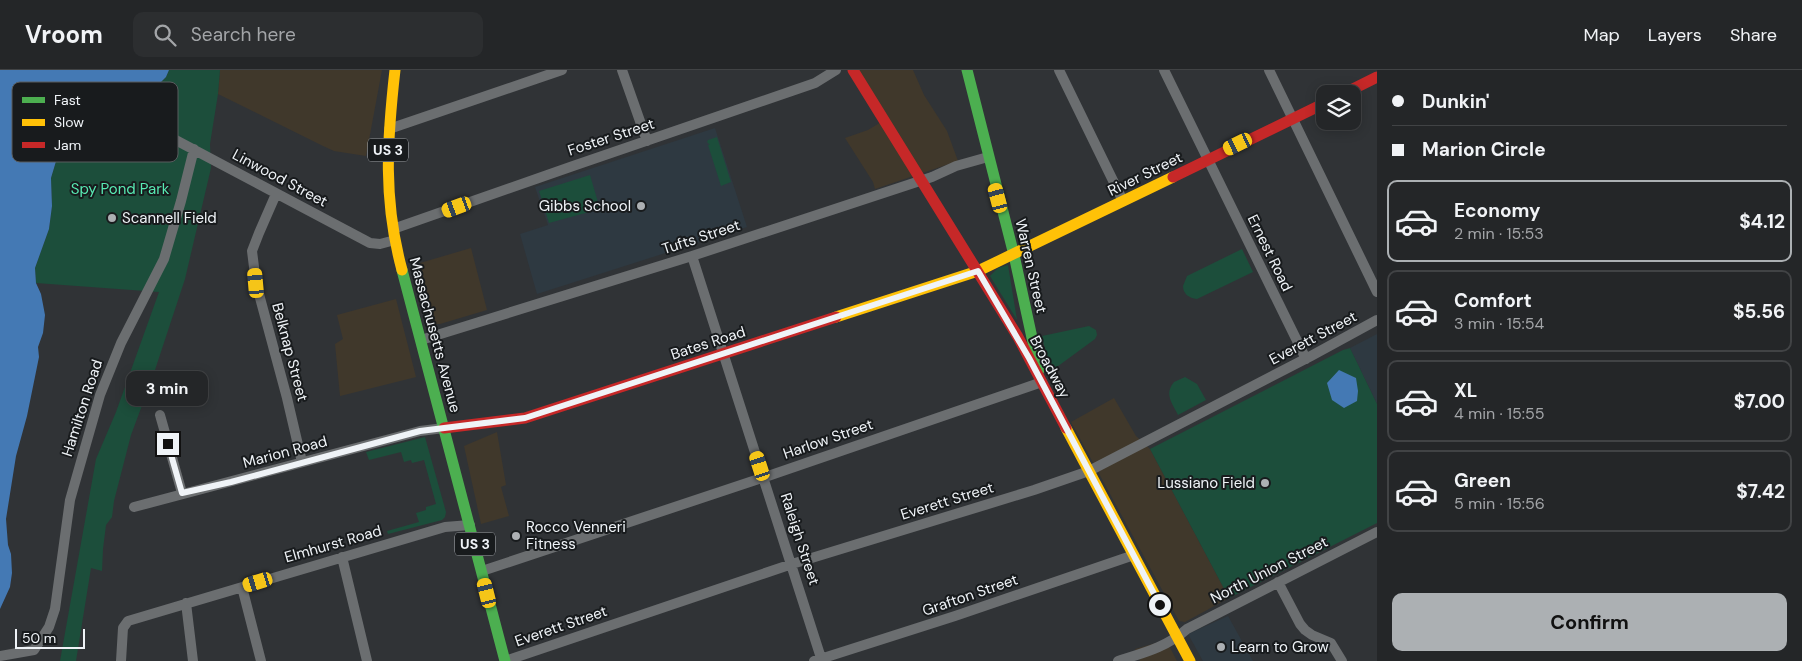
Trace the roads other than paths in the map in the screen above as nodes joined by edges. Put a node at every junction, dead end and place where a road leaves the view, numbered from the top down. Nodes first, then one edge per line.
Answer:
1 (395, 70) edge
2 (562, 70) edge
3 (622, 70) edge
4 (836, 70) edge
5 (853, 70) edge
6 (967, 70) edge
7 (1059, 70) edge
8 (1164, 70) edge
9 (1269, 70) edge
10 (1374, 70) edge
11 (1377, 77) edge
12 (1361, 85) edge
13 (1316, 107) edge
14 (1292, 118) junction
15 (389, 129) junction
16 (178, 141) edge
17 (647, 141) junction
18 (194, 150) junction
19 (988, 157) junction
20 (1208, 159) junction
21 (921, 181) junction
22 (276, 194) junction
23 (1123, 201) junction
24 (394, 235) junction
25 (1014, 255) junction
26 (692, 256) junction
27 (978, 271) junction
28 (1377, 292) edge
29 (1377, 320) edge
30 (421, 340) junction
31 (724, 354) junction
32 (1306, 359) junction
33 (1042, 382) junction
34 (160, 415) dead end
35 (444, 428) junction
36 (302, 462) junction
37 (1089, 471) junction
38 (764, 477) junction
39 (182, 493) junction
40 (134, 507) dead end
41 (470, 525) junction
42 (1377, 532) edge
43 (1134, 555) junction
44 (342, 557) junction
45 (792, 564) junction
46 (482, 571) junction
47 (1278, 582) junction
48 (242, 586) junction
49 (186, 603) junction
50 (1177, 638) junction
51 (0, 656) edge
52 (820, 660) edge
53 (121, 661) edge
54 (193, 661) edge
55 (261, 661) edge
56 (367, 661) edge
57 (505, 661) edge
58 (1118, 661) edge
59 (1190, 661) edge
60 (1342, 661) edge

1 - 15 main road, Massachusetts Avenue / US 3
2 - 15 street
3 - 17 street
4 - 17 street, Foster Street
5 - 21 main road, Broadway
6 - 19 main road, Warren Street
7 - 23 street
8 - 20 street, Ernest Road
9 - 14 street
10 - 11 street
11 - 12 main road
13 - 14 main road, River Street
14 - 20 main road, River Street
14 - 28 street
15 - 24 main road, Massachusetts Avenue / US 3
16 - 18 street, Linwood Street
17 - 24 street, Foster Street
18 - 22 street, Linwood Street
18 - 51 street, Hamilton Road
19 - 21 street, Tufts Street
19 - 25 main road, Warren Street
20 - 23 main road, River Street
20 - 32 street, Ernest Road
21 - 26 street, Tufts Street
21 - 27 main road, Broadway
22 - 24 street, Linwood Street
22 - 36 street, Belknap Street
23 - 25 main road, River Street
24 - 30 main road, Massachusetts Avenue / US 3
25 - 27 main road, River Street
25 - 33 main road, Warren Street
26 - 30 street, Tufts Street
26 - 31 street, Raleigh Street
27 - 31 main road, Bates Road
27 - 33 main road, Broadway
29 - 32 street, Everett Street
30 - 35 main road, Massachusetts Avenue / US 3
31 - 35 main road, Bates Road
31 - 38 street, Raleigh Street
32 - 37 street, Everett Street
33 - 37 main road, Broadway
33 - 38 street, Harlow Street
34 - 39 street
35 - 36 street, Marion Road
35 - 41 main road, Massachusetts Avenue / US 3
36 - 39 street, Marion Road
37 - 43 main road, Broadway
37 - 45 street, Everett Street
38 - 45 street, Raleigh Street
38 - 46 street, Harlow Street
39 - 40 street, Marion Road
41 - 44 street, Elmhurst Road
41 - 46 main road, Massachusetts Avenue / US 3
42 - 47 street, North Union Street
43 - 50 main road, Broadway
43 - 52 street, Grafton Street
44 - 48 street, Elmhurst Road
44 - 56 street
45 - 52 street, Raleigh Street
45 - 57 street, Everett Street
46 - 57 main road, Massachusetts Avenue / US 3
47 - 50 street, North Union Street
47 - 60 street
48 - 49 street, Elmhurst Road
48 - 55 street
49 - 53 street, Elmhurst Road
49 - 54 street
50 - 58 street, North Union Street
50 - 59 main road, Broadway

